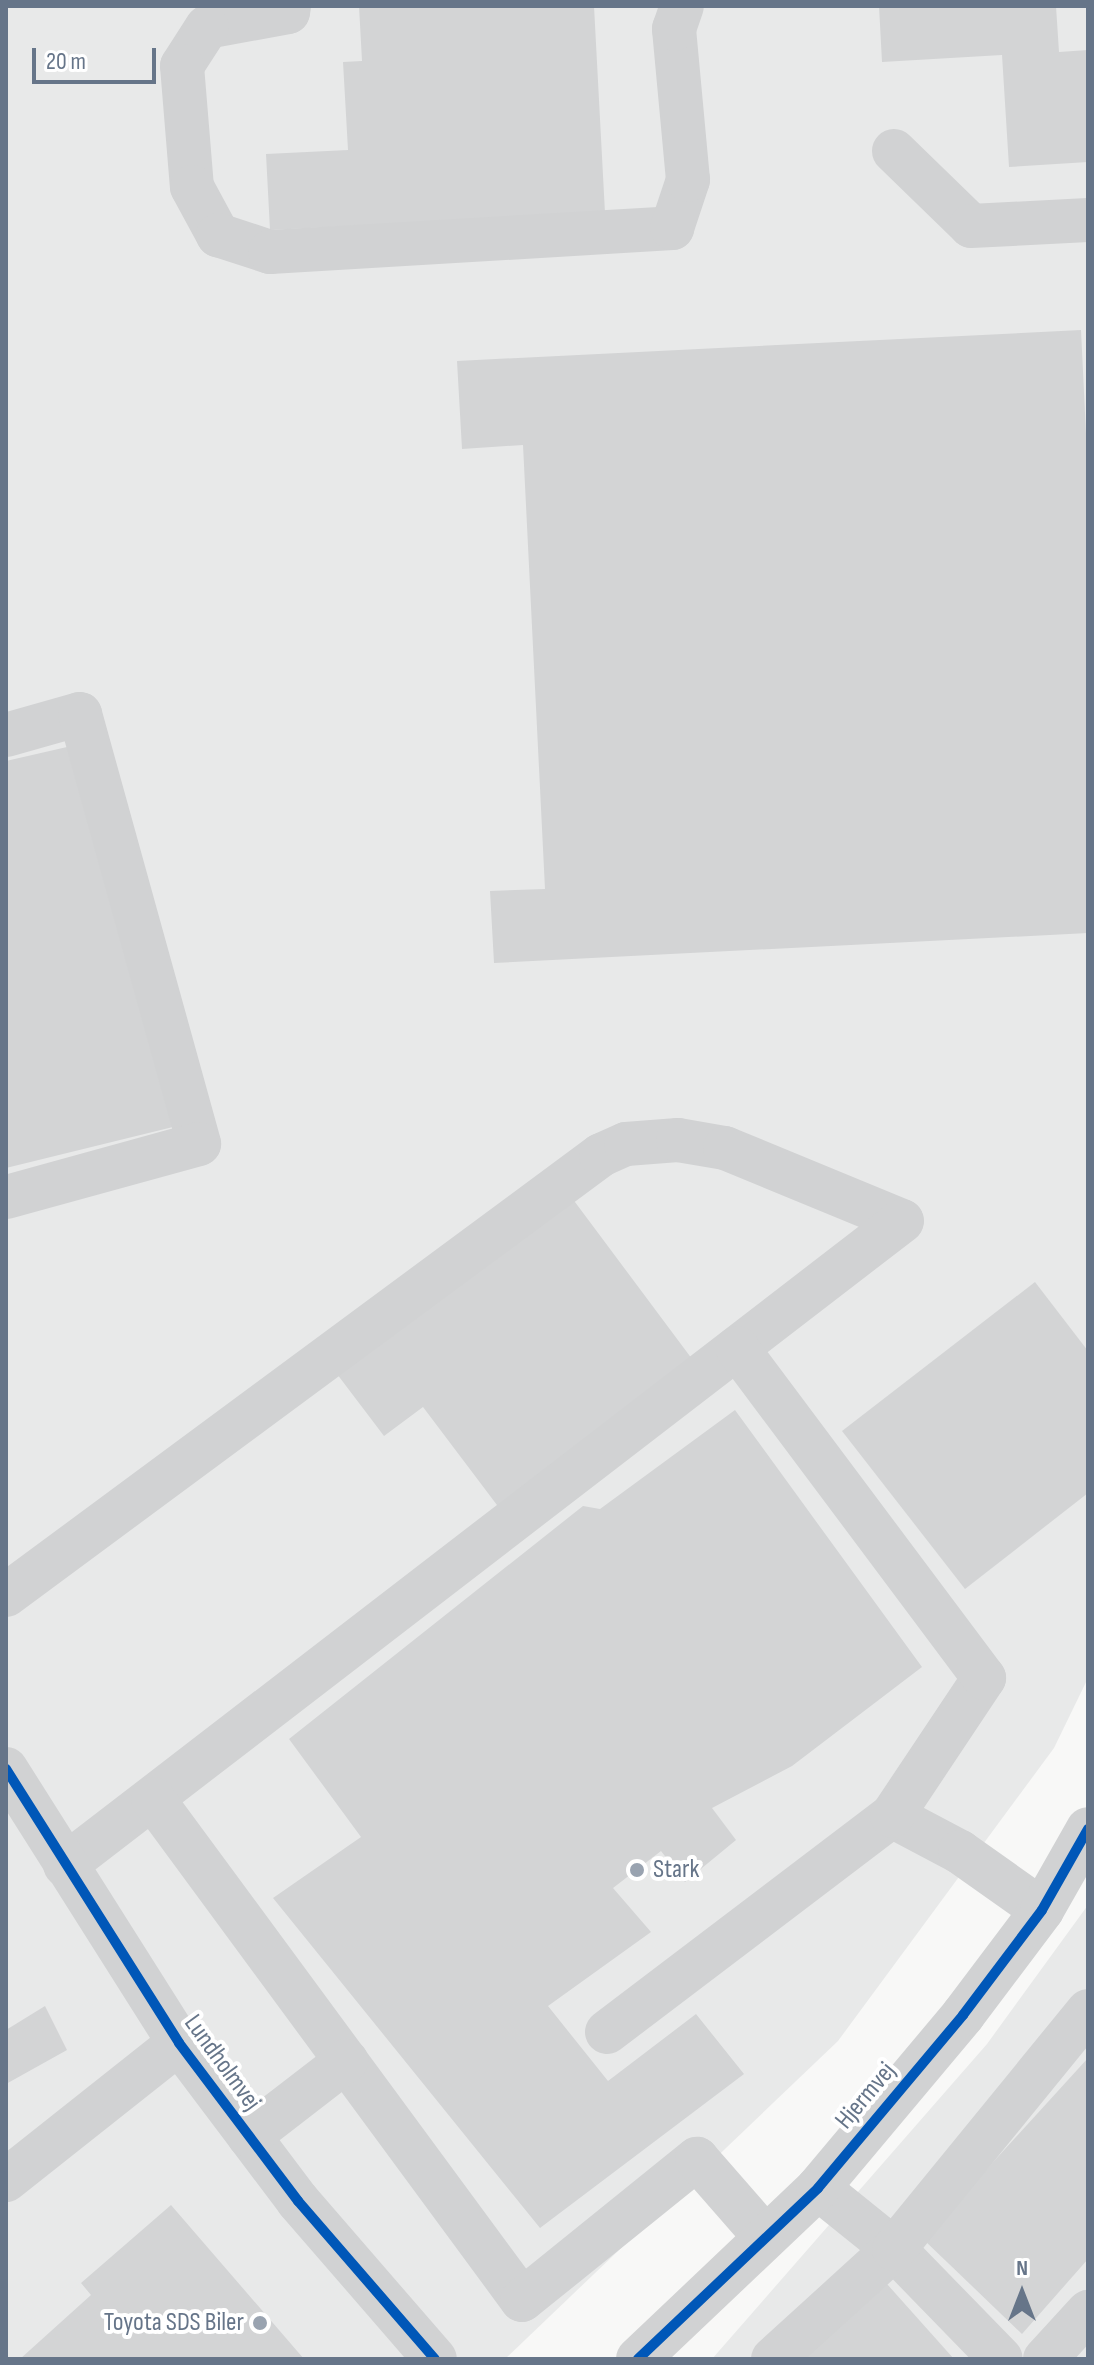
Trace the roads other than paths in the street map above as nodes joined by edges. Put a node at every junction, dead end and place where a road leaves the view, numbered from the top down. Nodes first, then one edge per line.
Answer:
1 (289, 6) edge
2 (682, 6) edge
3 (894, 151) dead end
4 (1088, 220) edge
5 (6, 735) edge
6 (6, 1197) edge
7 (737, 1348) junction
8 (6, 1595) edge
9 (6, 1769) edge
10 (153, 1799) junction
11 (892, 1816) junction
12 (1088, 1829) edge
13 (65, 1865) junction
14 (1042, 1910) junction
15 (1088, 2011) edge
16 (607, 2032) dead end
17 (179, 2043) junction
18 (346, 2061) junction
19 (249, 2136) junction
20 (6, 2180) edge
21 (818, 2188) junction
22 (765, 2237) junction
23 (894, 2249) junction
24 (1088, 2312) edge
25 (435, 2359) edge
26 (638, 2359) edge
27 (773, 2359) edge
28 (1001, 2359) edge
29 (1045, 2359) edge

1 - 2 street
3 - 4 street
5 - 6 street
7 - 8 street
7 - 10 street
7 - 11 street
9 - 13 street, Lundholmvej
10 - 13 street
10 - 18 street
11 - 14 street
11 - 16 street
12 - 14 street, Hjermvej
13 - 17 street, Lundholmvej
14 - 21 street, Hjermvej
15 - 23 street
17 - 19 street, Lundholmvej
17 - 20 street, Lundholmvej
18 - 19 street
18 - 22 street
19 - 25 street, Lundholmvej
21 - 22 street, Hjermvej
21 - 23 street
22 - 26 street, Hjermvej
23 - 27 street
23 - 28 street
24 - 29 street

